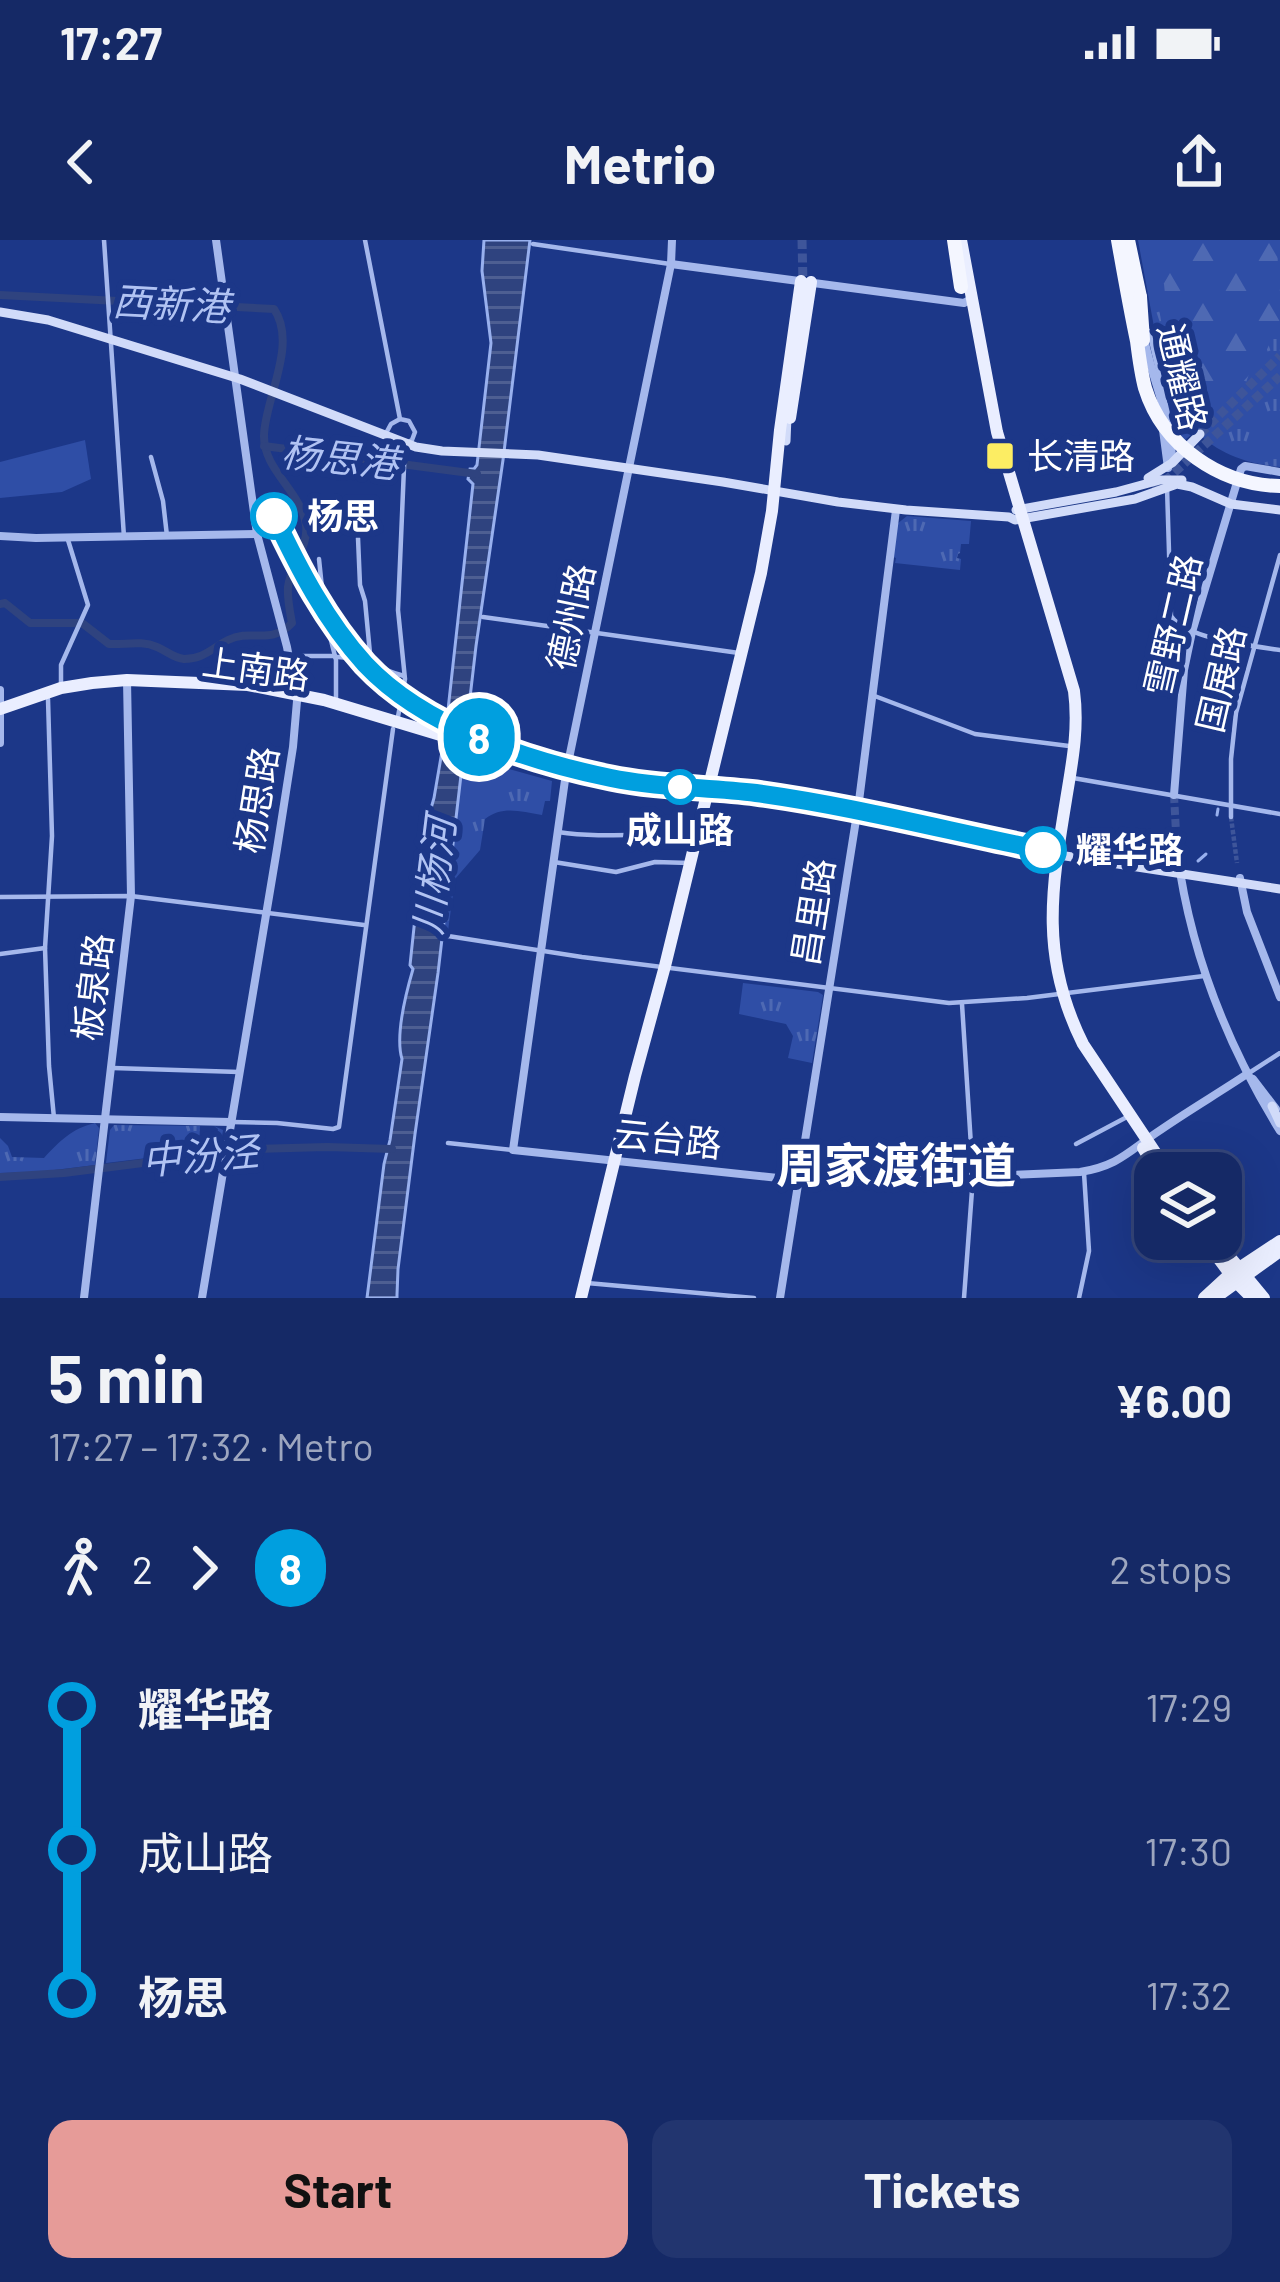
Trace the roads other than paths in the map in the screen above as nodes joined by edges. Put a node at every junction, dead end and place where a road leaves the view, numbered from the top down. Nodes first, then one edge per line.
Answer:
1 (104, 240) edge
2 (216, 240) edge
3 (365, 240) edge
4 (672, 240) edge
5 (956, 240) edge
6 (1123, 240) edge
7 (533, 244) dead end
8 (671, 264) junction
9 (806, 282) junction
10 (966, 292) junction
11 (1126, 300) junction
12 (0, 312) edge
13 (111, 339) junction
14 (235, 377) junction
15 (788, 402) dead end
16 (400, 419) junction
17 (1200, 434) tunnel mouth
18 (783, 435) junction
19 (384, 437) junction
20 (405, 444) junction
21 (1172, 445) junction
22 (1187, 452) junction
23 (151, 457) dead end
24 (629, 468) junction
25 (1168, 475) junction
26 (1280, 479) edge
27 (1152, 488) tunnel mouth
28 (777, 492) junction
29 (1232, 502) junction
30 (1280, 508) edge
31 (896, 509) junction
32 (1018, 515) junction
33 (257, 534) junction
34 (0, 536) edge
35 (124, 536) junction
36 (166, 536) junction
37 (67, 537) junction
38 (358, 538) dead end
39 (1280, 555) edge
40 (319, 559) dead end
41 (1276, 580) edge
42 (483, 617) dead end
43 (595, 632) junction
44 (1192, 632) junction
45 (1254, 646) junction
46 (1280, 650) edge
47 (743, 654) junction
48 (289, 656) junction
49 (335, 656) junction
50 (370, 664) junction
51 (405, 676) junction
52 (127, 684) junction
53 (61, 688) junction
54 (0, 690) edge
55 (872, 695) junction
56 (296, 697) junction
57 (47, 699) junction
58 (336, 704) junction
59 (1, 713) edge
60 (395, 725) junction
61 (0, 743) edge
62 (1072, 746) junction
63 (566, 777) junction
64 (1070, 778) junction
65 (710, 790) junction
66 (1174, 796) junction
67 (1231, 805) junction
68 (1280, 814) edge
69 (855, 817) junction
70 (1231, 817) tunnel mouth
71 (558, 832) junction
72 (696, 835) junction
73 (1056, 851) junction
74 (1177, 851) tunnel mouth
75 (553, 862) junction
76 (689, 863) junction
77 (1237, 863) tunnel mouth
78 (1180, 871) junction
79 (1241, 880) junction
80 (1280, 887) edge
81 (47, 895) junction
82 (131, 896) junction
83 (0, 897) edge
84 (266, 912) junction
85 (364, 926) junction
86 (448, 936) dead end
87 (45, 948) junction
88 (541, 950) junction
89 (0, 953) edge
90 (668, 967) junction
91 (1205, 976) junction
92 (828, 989) junction
93 (1059, 993) junction
94 (1280, 997) edge
95 (962, 1004) junction
96 (1280, 1053) edge
97 (111, 1068) junction
98 (239, 1072) junction
99 (1247, 1075) junction
100 (0, 1117) edge
101 (54, 1118) junction
102 (1125, 1118) junction
103 (105, 1119) junction
104 (1278, 1119) edge
105 (231, 1122) junction
106 (1144, 1142) junction
107 (448, 1143) dead end
108 (1076, 1144) dead end
109 (513, 1150) junction
110 (1149, 1152) edge
111 (1152, 1152) edge
112 (618, 1161) junction
113 (1084, 1171) junction
114 (973, 1177) junction
115 (798, 1180) junction
116 (1280, 1241) edge
117 (1278, 1252) edge
118 (1223, 1260) edge
119 (1228, 1260) edge
120 (1237, 1275) junction
121 (587, 1291) edge
122 (84, 1298) edge
123 (202, 1298) edge
124 (754, 1298) edge
125 (780, 1298) edge
126 (964, 1298) edge
127 (1079, 1298) edge
128 (1204, 1298) edge
129 (1214, 1298) edge
130 (1252, 1298) edge
131 (1264, 1298) edge

1 - 13 street
2 - 14 street, 杨思路
3 - 16 street
4 - 8 street, 德州路
5 - 10 highway
6 - 11 street, 通耀路
6 - 21 street, 通耀路
6 - 22 highway, bridge
6 - 26 highway, bridge
7 - 8 street
8 - 9 street
8 - 24 street, 德州路
9 - 10 street
9 - 18 main road
10 - 32 main road
11 - 22 highway, bridge
11 - 25 street, 通耀路
12 - 13 main road
13 - 14 main road
13 - 35 street
14 - 19 main road
14 - 33 street, 杨思路
15 - 18 main road
16 - 19 street
16 - 20 street
17 - 22 main road
18 - 28 main road
19 - 20 main road
20 - 24 main road
20 - 51 street
21 - 22 street
21 - 25 street, 通耀路
22 - 25 main road
22 - 26 highway, bridge
23 - 36 street
24 - 28 main road
24 - 43 street, 德州路
25 - 29 main road
25 - 32 main road
25 - 32 main road
25 - 44 street
26 - 29 street, 雪野二路
27 - 32 main road
28 - 31 main road
28 - 47 main road
29 - 30 main road
29 - 44 street, 雪野二路
31 - 32 main road
31 - 55 street, 昌里路
32 - 62 main road
33 - 36 street
33 - 48 street, 杨思路
34 - 37 street
35 - 36 street
35 - 37 street
37 - 53 street
38 - 50 street
39 - 41 street, 国展路
40 - 49 street
41 - 45 street, 国展路
42 - 43 street
43 - 47 street
43 - 63 street, 德州路
44 - 45 street
44 - 66 street, 雪野二路
45 - 46 street
45 - 67 street, 国展路
47 - 65 main road
48 - 49 street
48 - 56 street, 杨思路
49 - 50 street
49 - 58 street
50 - 51 street
51 - 60 street
52 - 53 main road, 上南路
52 - 56 main road, 上南路
52 - 57 main road, 上南路
52 - 82 street, 板泉路
53 - 59 main road, 上南路
54 - 59 street
55 - 62 street
55 - 69 street, 昌里路
56 - 58 main road, 上南路
56 - 60 main road, 上南路
56 - 84 street, 杨思路
57 - 59 main road, 上南路
57 - 81 street
58 - 60 main road, 上南路
59 - 61 street
60 - 63 main road, 上南路
60 - 85 street
62 - 64 main road
62 - 73 main road
63 - 65 main road, 上南路
63 - 71 street, 德州路
64 - 66 street
64 - 73 main road
65 - 69 main road, 上南路
65 - 72 main road
65 - 90 main road
66 - 67 street
67 - 68 street
67 - 70 street, 国展路
69 - 73 main road, 上南路
69 - 92 street, 昌里路
71 - 72 street
71 - 75 street, 德州路
72 - 76 main road
73 - 78 main road, 上南路
73 - 93 main road
74 - 78 street
75 - 76 street
75 - 88 street, 德州路
76 - 90 main road
77 - 79 street
78 - 79 main road, 上南路
78 - 91 street
79 - 80 main road, 上南路
79 - 94 street
81 - 82 street
81 - 83 street
81 - 87 street
82 - 84 street
82 - 97 street, 板泉路
84 - 85 street
84 - 98 street, 杨思路
85 - 105 street
86 - 88 street
87 - 89 street
87 - 101 street
88 - 90 street
88 - 109 street, 德州路
90 - 92 street
90 - 112 main road
91 - 93 street
91 - 99 street
92 - 95 street
92 - 115 street, 昌里路
93 - 95 street
93 - 102 main road
93 - 106 main road
95 - 114 street
96 - 99 street, 云台路
97 - 98 street
97 - 103 street, 板泉路
98 - 105 street, 杨思路
99 - 104 street
99 - 104 street
99 - 106 street, 云台路
100 - 101 street
101 - 103 street
102 - 106 main road
102 - 108 street
103 - 105 street
103 - 122 street, 板泉路
105 - 123 street, 杨思路
106 - 110 main road
106 - 111 main road
106 - 113 street, 云台路
107 - 109 street, 云台路
109 - 112 street, 云台路
112 - 115 street, 云台路
112 - 121 main road
113 - 114 street, 云台路
113 - 127 street
114 - 115 street, 云台路
114 - 126 street
115 - 125 street, 昌里路
116 - 120 main road
117 - 120 main road
118 - 120 main road
119 - 120 main road
120 - 128 main road
120 - 129 main road
120 - 130 main road
120 - 131 main road
121 - 124 street

